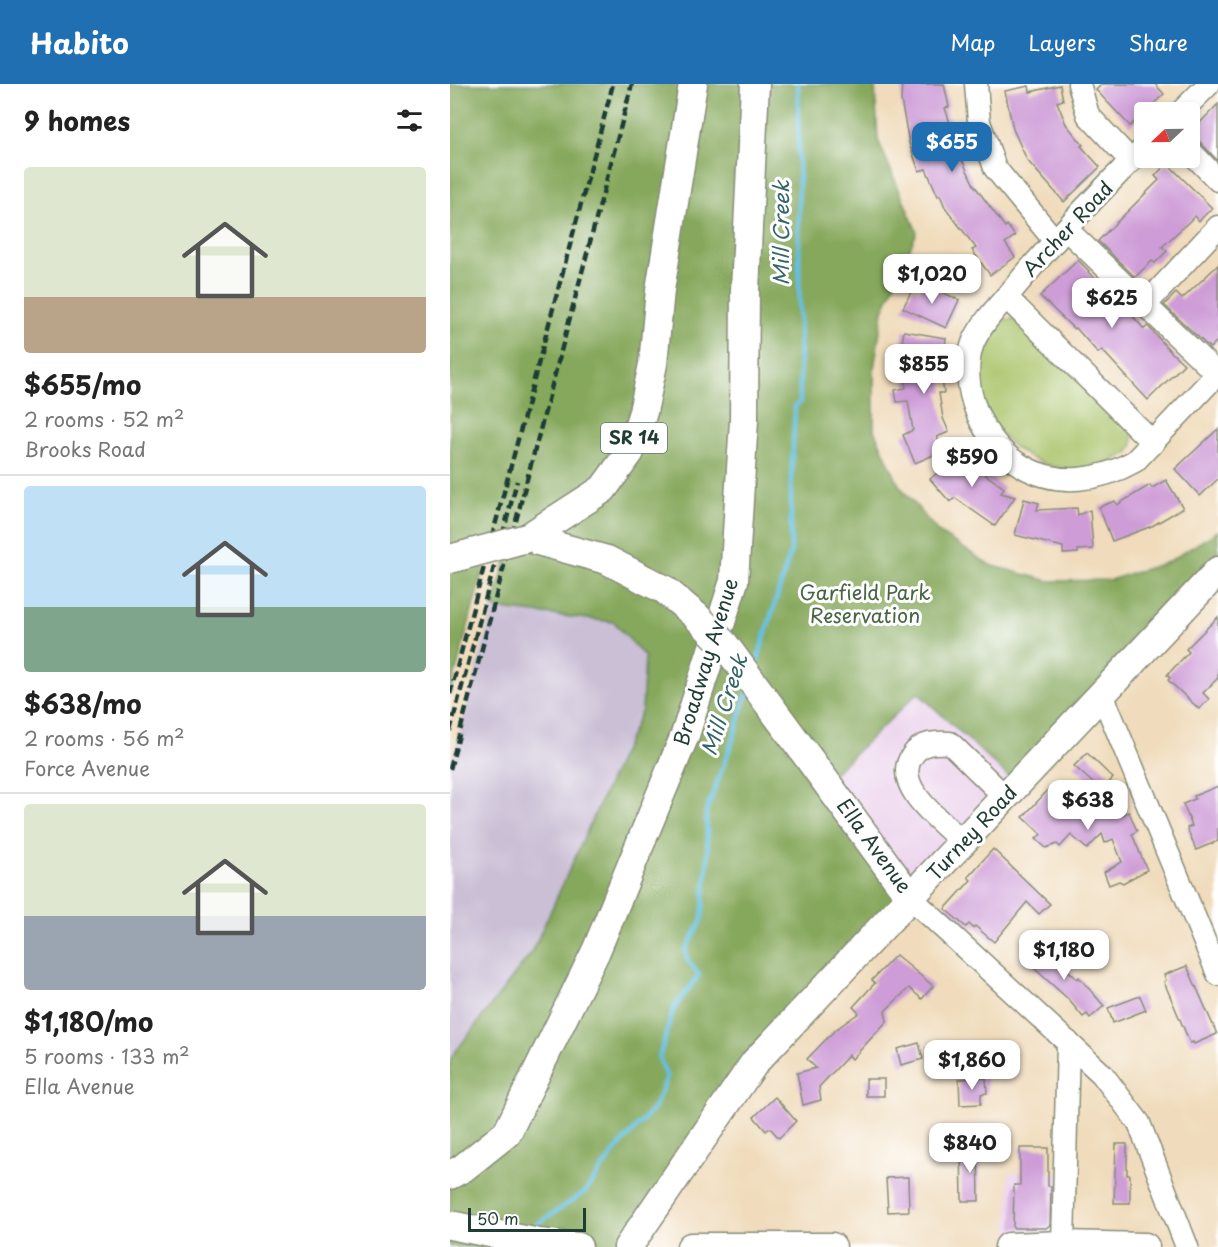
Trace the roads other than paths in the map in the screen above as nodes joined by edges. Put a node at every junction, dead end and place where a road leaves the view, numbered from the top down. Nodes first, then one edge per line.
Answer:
1 (693, 84) edge
2 (755, 84) edge
3 (976, 84) edge
4 (1079, 84) edge
5 (1209, 84) edge
6 (1190, 102) edge
7 (1134, 151) edge
8 (1134, 158) edge
9 (1200, 161) edge
10 (1218, 180) edge
11 (1218, 226) edge
12 (1061, 235) junction
13 (1006, 297) junction
14 (1146, 304) junction
15 (1218, 373) edge
16 (1153, 443) junction
17 (527, 538) junction
18 (450, 559) edge
19 (1218, 571) edge
20 (1102, 694) junction
21 (1005, 797) junction
22 (963, 842) junction
23 (910, 897) junction
24 (1218, 974) edge
25 (1068, 1042) junction
26 (450, 1175) edge
27 (450, 1225) edge
28 (1063, 1245) junction
29 (730, 1246) edge
30 (578, 1247) edge
31 (628, 1247) edge
32 (691, 1247) edge
33 (832, 1247) edge
34 (1009, 1247) edge
35 (1145, 1247) edge
36 (1187, 1247) edge

1 - 17 main road, SR 14
2 - 26 main road, Broadway Avenue
3 - 12 street
4 - 7 street
5 - 6 street
8 - 12 street, Archer Road
9 - 10 street
11 - 14 street
12 - 13 street, Archer Road
12 - 14 street
13 - 16 street
13 - 16 street, Archer Road
14 - 15 street
15 - 16 street, Archer Road
17 - 18 main road, SR 14, bridge
17 - 23 main road, Ella Avenue, bridge
19 - 20 main road, Turney Road
20 - 21 main road, Turney Road
20 - 24 street
21 - 22 main road, Turney Road
21 - 22 street
22 - 23 main road, Turney Road
23 - 25 street, Ella Avenue
23 - 31 main road, Turney Road
25 - 28 street
25 - 36 street, Ella Avenue
27 - 30 main road
28 - 34 main road
28 - 35 main road
29 - 32 main road
29 - 33 main road

